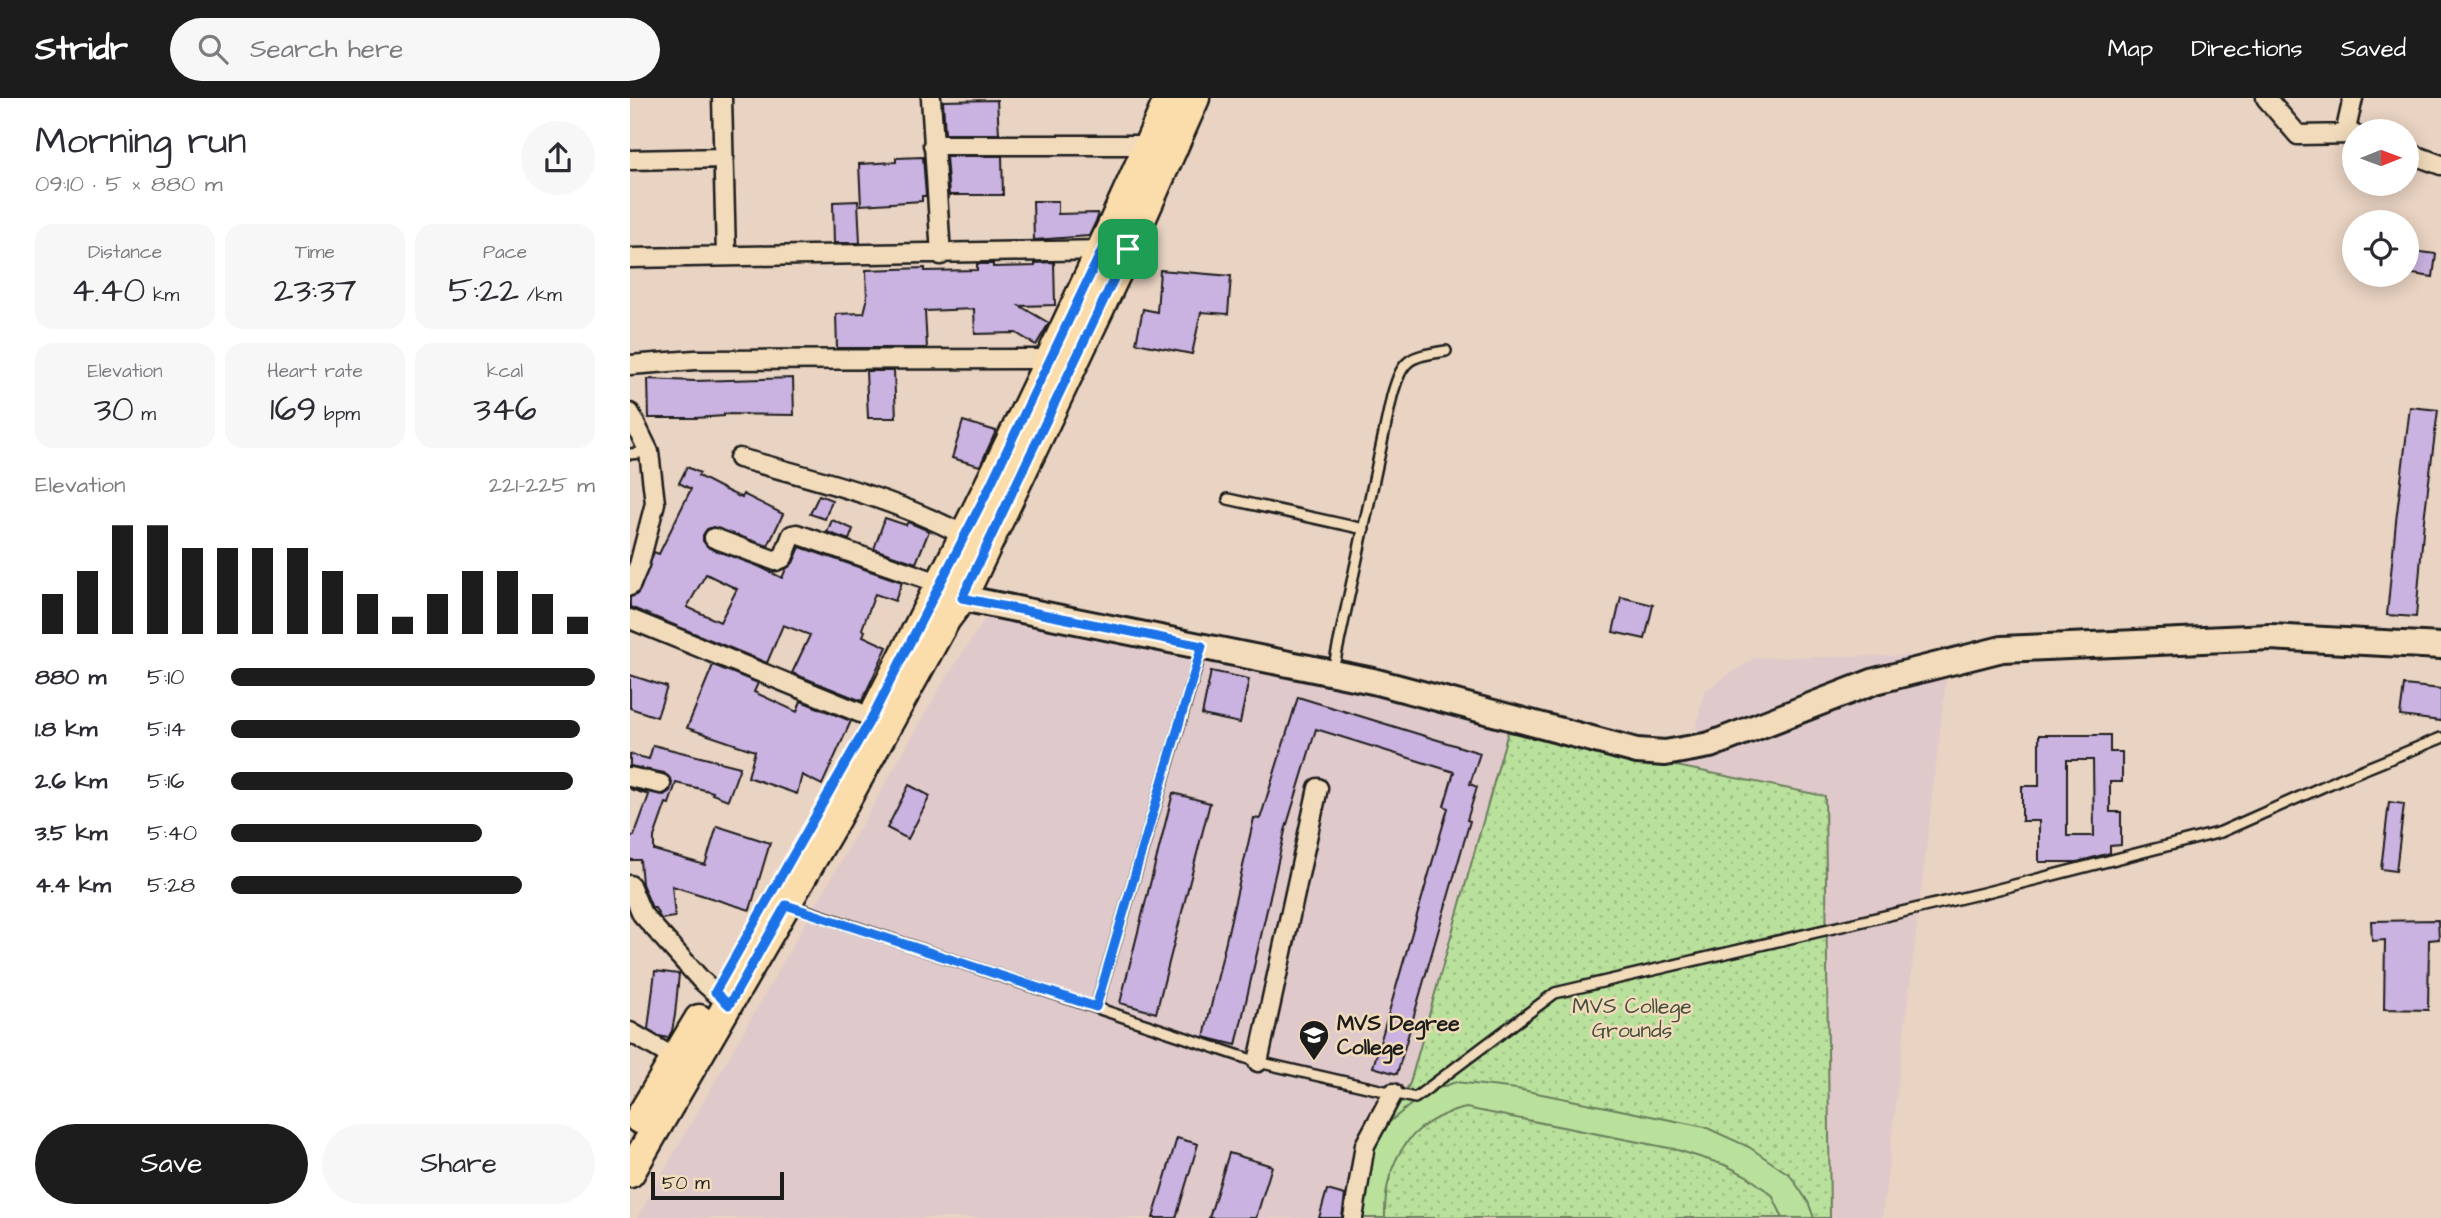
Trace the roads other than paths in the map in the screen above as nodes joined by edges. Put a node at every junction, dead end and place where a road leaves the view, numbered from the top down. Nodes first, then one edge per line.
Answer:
1 (722, 98) edge
2 (931, 98) edge
3 (1169, 98) edge
4 (1195, 98) edge
5 (2266, 98) edge
6 (2353, 98) edge
7 (2351, 119) edge
8 (2342, 134) edge
9 (933, 145) junction
10 (1149, 145) junction
11 (2419, 157) edge
12 (724, 158) junction
13 (630, 160) edge
14 (2441, 165) edge
15 (1115, 250) junction
16 (941, 255) junction
17 (726, 256) junction
18 (630, 258) edge
19 (1446, 351) dead end
20 (1051, 359) junction
21 (630, 365) edge
22 (630, 413) edge
23 (649, 452) junction
24 (630, 454) edge
25 (739, 458) dead end
26 (1228, 499) dead end
27 (1364, 529) junction
28 (964, 535) junction
29 (714, 538) dead end
30 (630, 584) edge
31 (951, 591) junction
32 (630, 619) edge
33 (1202, 646) junction
34 (2441, 646) edge
35 (1333, 672) junction
36 (880, 721) junction
37 (2441, 738) edge
38 (630, 777) edge
39 (661, 784) dead end
40 (1318, 788) dead end
41 (630, 885) edge
42 (786, 905) junction
43 (722, 999) junction
44 (1096, 1007) junction
45 (630, 1032) edge
46 (1258, 1062) junction
47 (683, 1064) junction
48 (1393, 1093) junction
49 (637, 1130) edge
50 (630, 1172) edge
51 (1353, 1218) edge

1 - 12 street
2 - 9 street
3 - 10 main road
4 - 15 main road
5 - 8 street
6 - 7 street
9 - 10 street
9 - 16 street
10 - 15 main road
11 - 14 street
12 - 13 street
12 - 17 street
15 - 16 street
15 - 20 main road
15 - 31 main road
16 - 17 street
17 - 18 street
19 - 27 lane
20 - 21 street
20 - 28 main road
22 - 23 street
23 - 24 lane
23 - 30 street
25 - 28 street
26 - 27 lane
27 - 35 lane
28 - 31 main road
29 - 31 street
31 - 33 street
31 - 36 main road
32 - 36 street
33 - 35 street
33 - 44 lane
34 - 35 street
36 - 42 main road
36 - 43 main road
37 - 48 lane
38 - 39 street
40 - 46 street
41 - 43 street
42 - 43 main road
42 - 44 lane
43 - 47 main road
44 - 46 lane
45 - 47 street
46 - 48 lane
47 - 49 main road
48 - 51 street
49 - 50 main road

